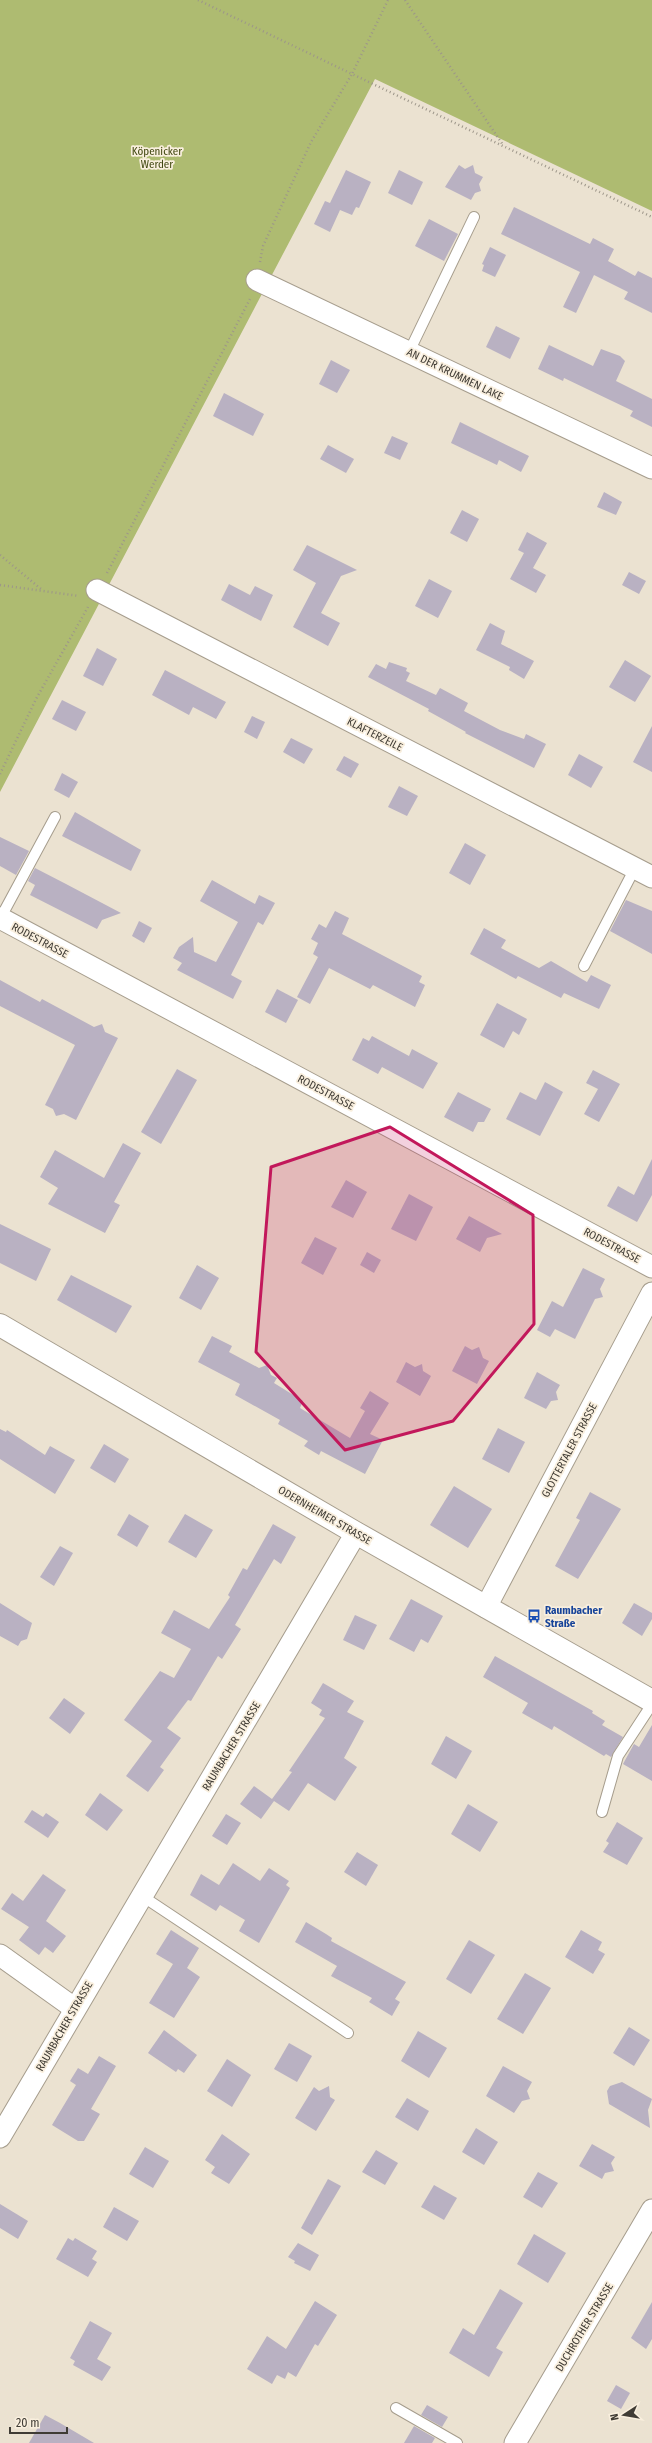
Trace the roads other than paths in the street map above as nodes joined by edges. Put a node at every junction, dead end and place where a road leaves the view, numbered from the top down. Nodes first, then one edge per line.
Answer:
1 (474, 217) dead end
2 (257, 280) road end
3 (409, 352) junction
4 (652, 468) edge
5 (95, 594) road end
6 (55, 817) dead end
7 (643, 873) edge
8 (0, 919) edge
9 (584, 966) dead end
10 (652, 1267) edge
11 (652, 1293) edge
12 (0, 1325) edge
13 (356, 1533) junction
14 (486, 1606) junction
15 (652, 1702) edge
16 (602, 1812) dead end
17 (142, 1896) junction
18 (0, 1955) edge
19 (74, 2008) junction
20 (348, 2033) dead end
21 (0, 2137) edge
22 (652, 2210) edge
23 (396, 2408) dead end
24 (457, 2443) edge
25 (514, 2443) edge

1 - 3 lane
2 - 3 street, AN DER KRUMMEN LAKE
3 - 4 street, AN DER KRUMMEN LAKE
5 - 7 street, KLAFTERZEILE
6 - 8 lane
7 - 9 lane
8 - 10 street, RODESTRASSE
11 - 14 street, GLOTTERTALER STRASSE
12 - 13 street, ODERNHEIMER STRASSE
13 - 14 street, ODERNHEIMER STRASSE
13 - 17 street, RAUMBACHER STRASSE
14 - 15 street, ODERNHEIMER STRASSE
15 - 16 lane
17 - 19 street, RAUMBACHER STRASSE
17 - 20 lane
18 - 19 street
19 - 21 street, RAUMBACHER STRASSE
22 - 25 street, DUCHROTHER STRASSE
23 - 24 lane

